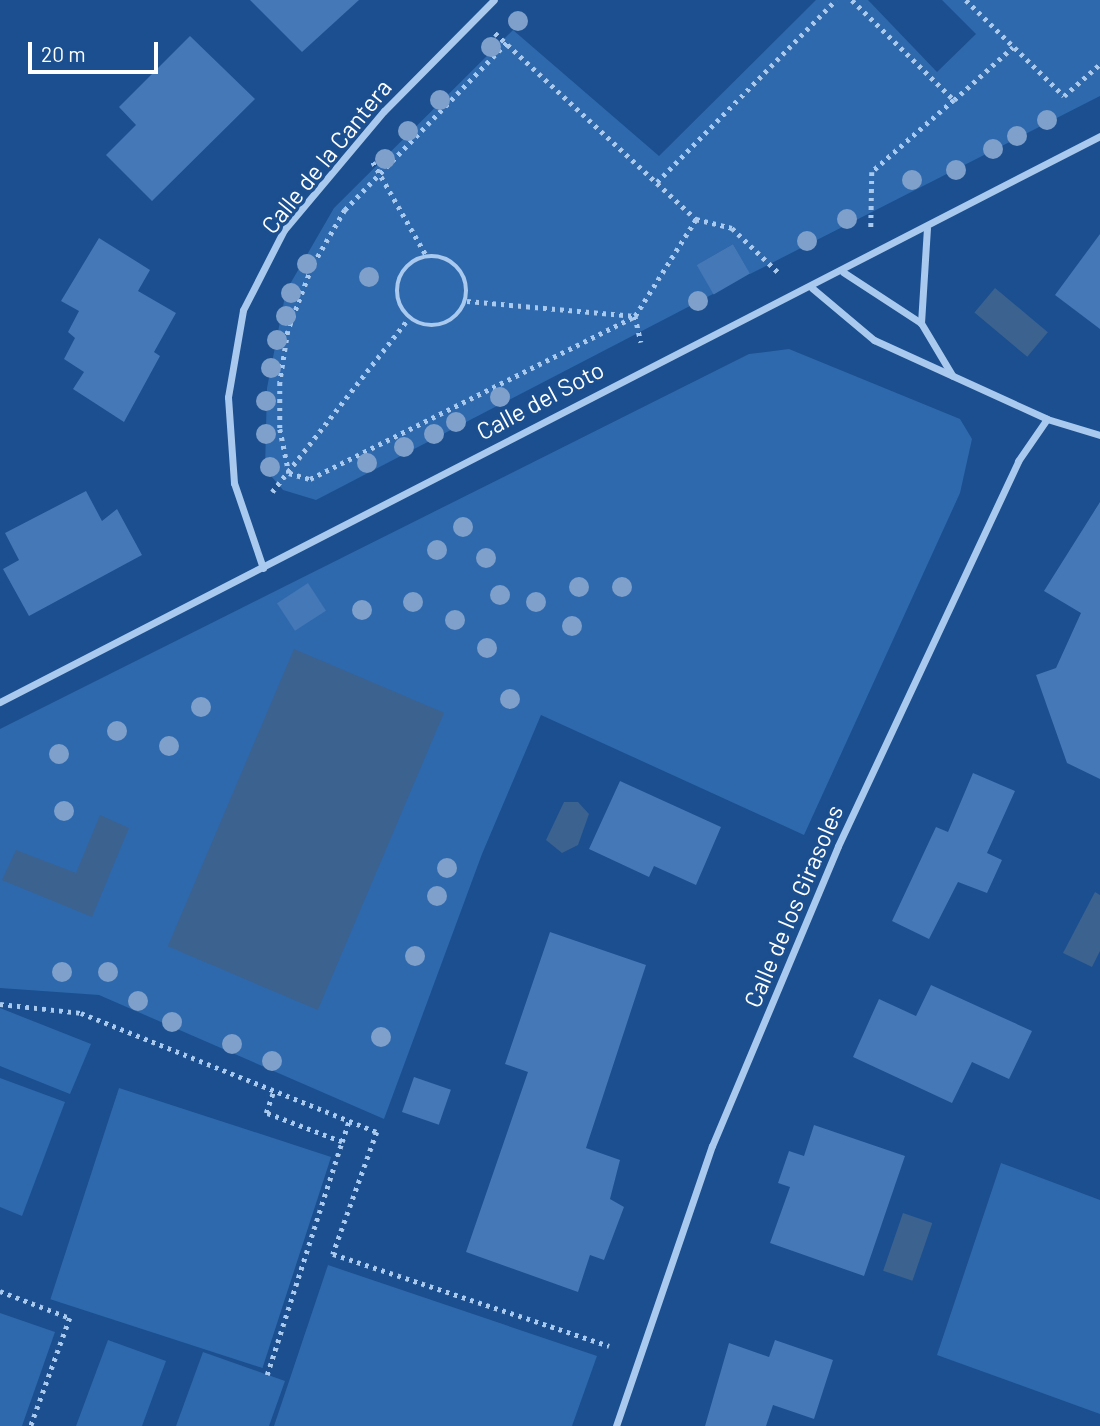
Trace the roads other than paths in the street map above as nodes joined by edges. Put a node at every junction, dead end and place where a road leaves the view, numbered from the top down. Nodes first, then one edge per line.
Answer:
1 (494, 0) edge
2 (1100, 136) edge
3 (927, 228) junction
4 (843, 272) junction
5 (812, 288) junction
6 (921, 323) junction
7 (953, 375) junction
8 (1047, 419) junction
9 (1100, 435) edge
10 (263, 568) junction
11 (0, 702) edge
12 (616, 1426) edge

1 - 10 street, Calle de la Cantera
2 - 3 street, Calle del Soto
3 - 4 street, Calle del Soto
3 - 6 street
4 - 5 street, Calle del Soto
4 - 6 street
5 - 7 street
5 - 10 street, Calle del Soto
6 - 7 street
7 - 8 street
8 - 9 street
8 - 12 street, Calle de los Girasoles
10 - 11 street, Calle del Soto

